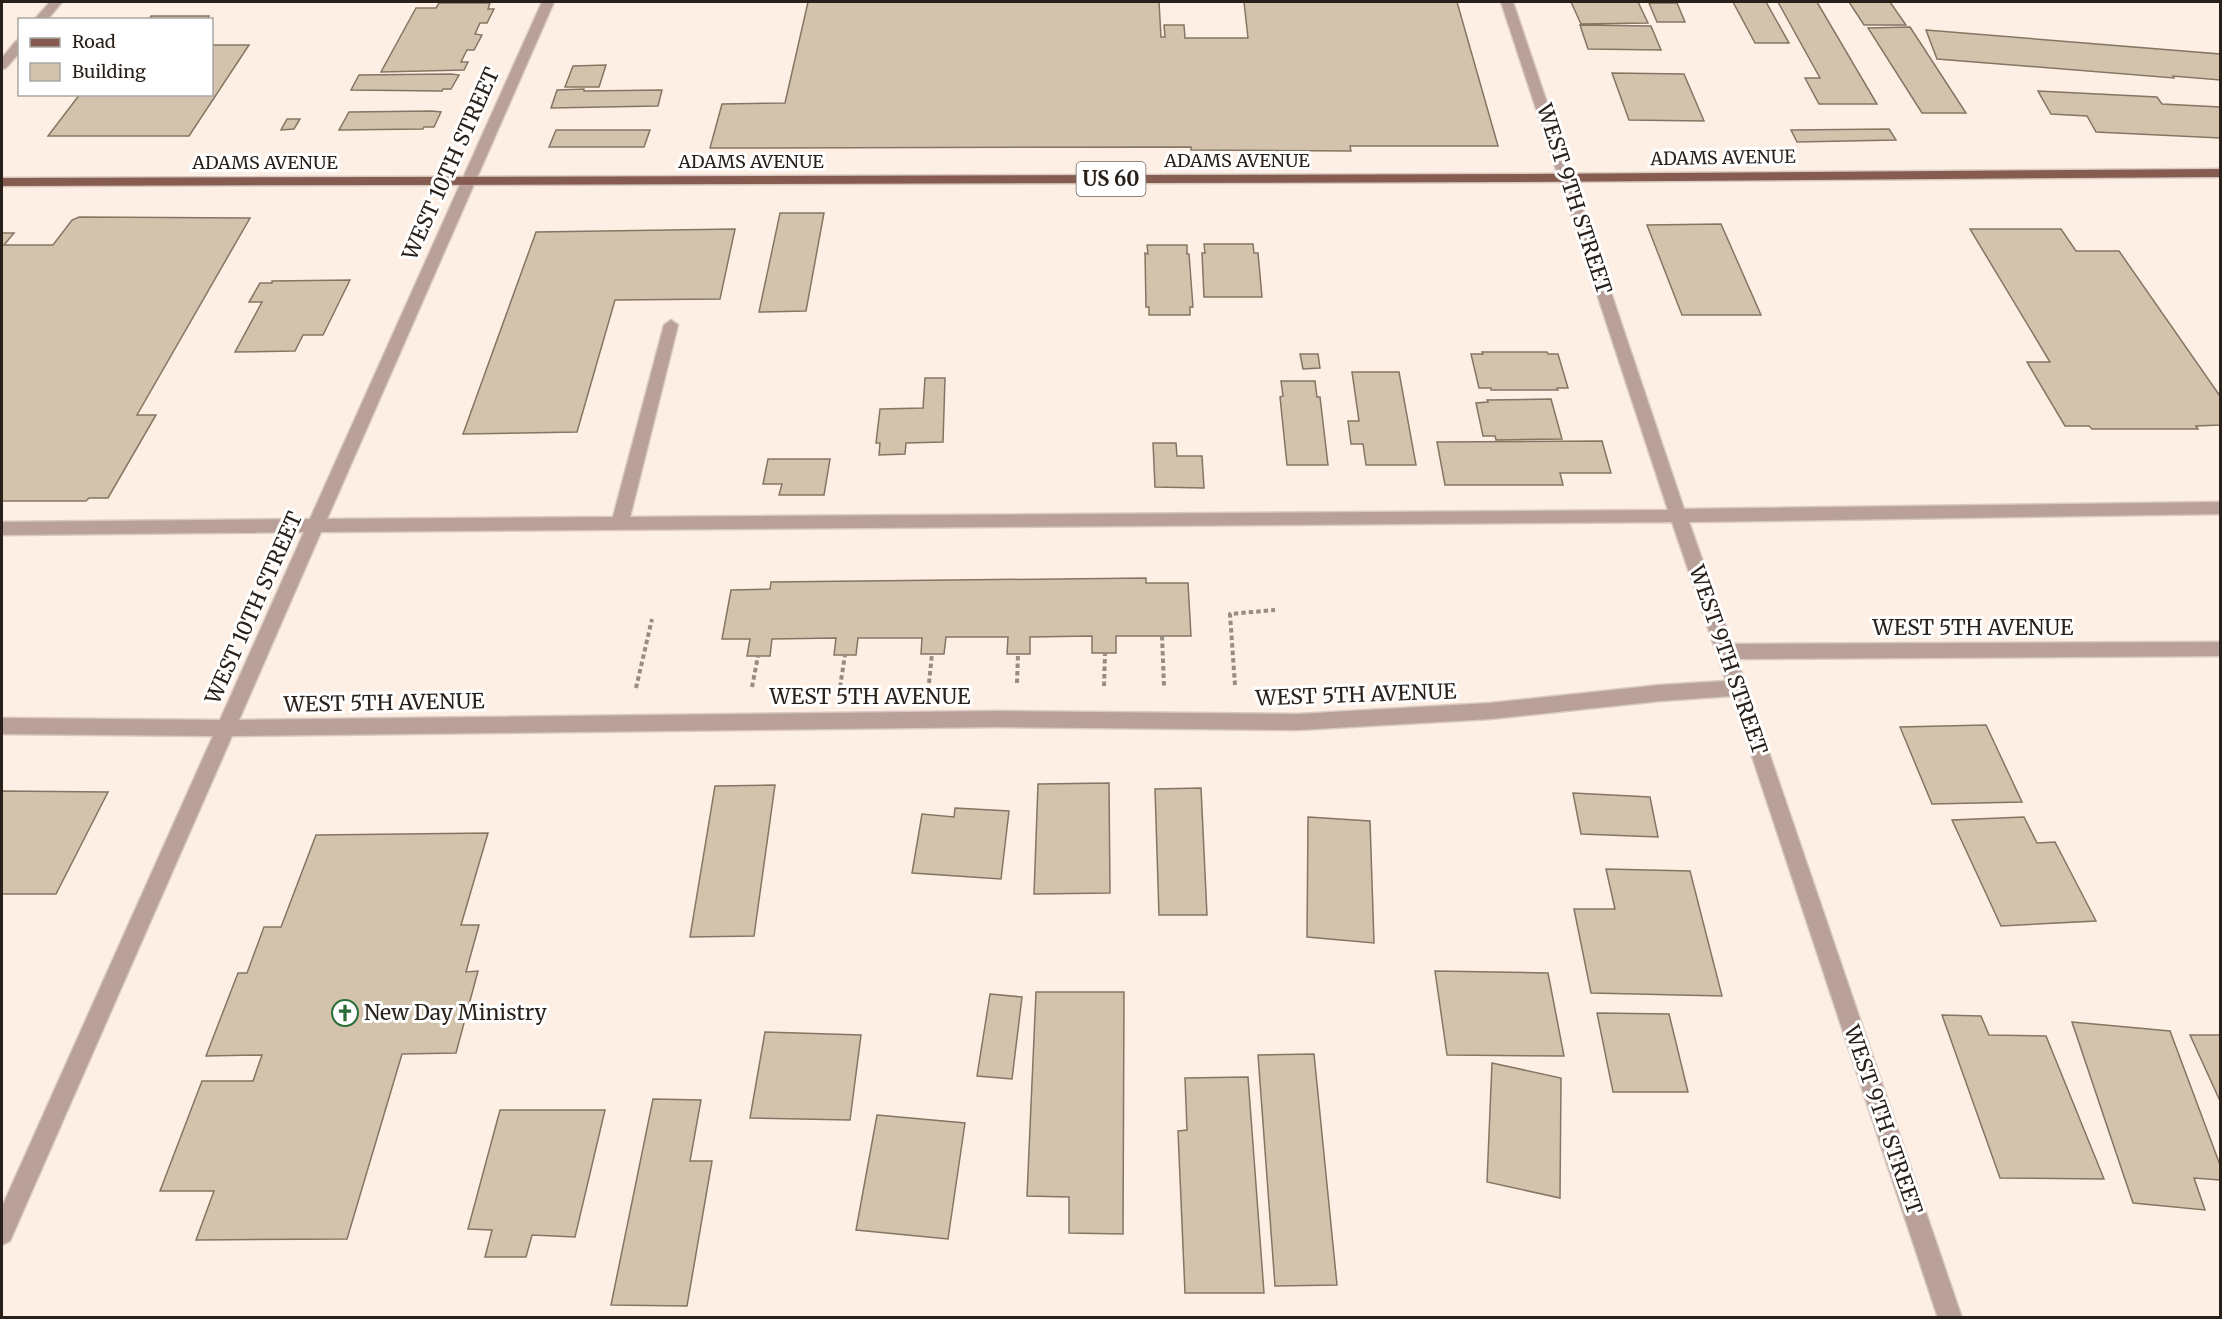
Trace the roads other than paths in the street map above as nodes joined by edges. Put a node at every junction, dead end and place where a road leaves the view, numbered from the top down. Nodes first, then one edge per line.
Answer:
1 (56, 2) edge
2 (548, 2) edge
3 (1507, 2) edge
4 (42, 18) edge
5 (18, 46) edge
6 (2, 65) edge
7 (2220, 173) edge
8 (1567, 178) junction
9 (468, 180) junction
10 (2, 182) edge
11 (671, 325) dead end
12 (2220, 508) edge
13 (1677, 516) junction
14 (620, 522) junction
15 (316, 525) junction
16 (2, 528) edge
17 (2220, 649) edge
18 (1725, 652) junction
19 (1738, 688) junction
20 (2, 726) edge
21 (225, 728) junction
22 (2, 1233) edge
23 (1950, 1317) edge

1 - 4 street
2 - 9 street, WEST 10TH STREET
3 - 8 street, WEST 9TH STREET
5 - 6 street
7 - 8 main road, ADAMS AVENUE / US 60
8 - 9 main road, ADAMS AVENUE / US 60
8 - 13 street, WEST 9TH STREET
9 - 10 main road, ADAMS AVENUE / US 60
9 - 15 street, WEST 10TH STREET
11 - 14 street
12 - 13 street
13 - 14 street
13 - 18 street, WEST 9TH STREET
14 - 15 street
15 - 16 street
15 - 21 street, WEST 10TH STREET
17 - 18 street, WEST 5TH AVENUE
18 - 19 street, WEST 9TH STREET
19 - 21 street, WEST 5TH AVENUE
19 - 23 street, WEST 9TH STREET
20 - 21 street, WEST 5TH AVENUE
21 - 22 street, WEST 10TH STREET

